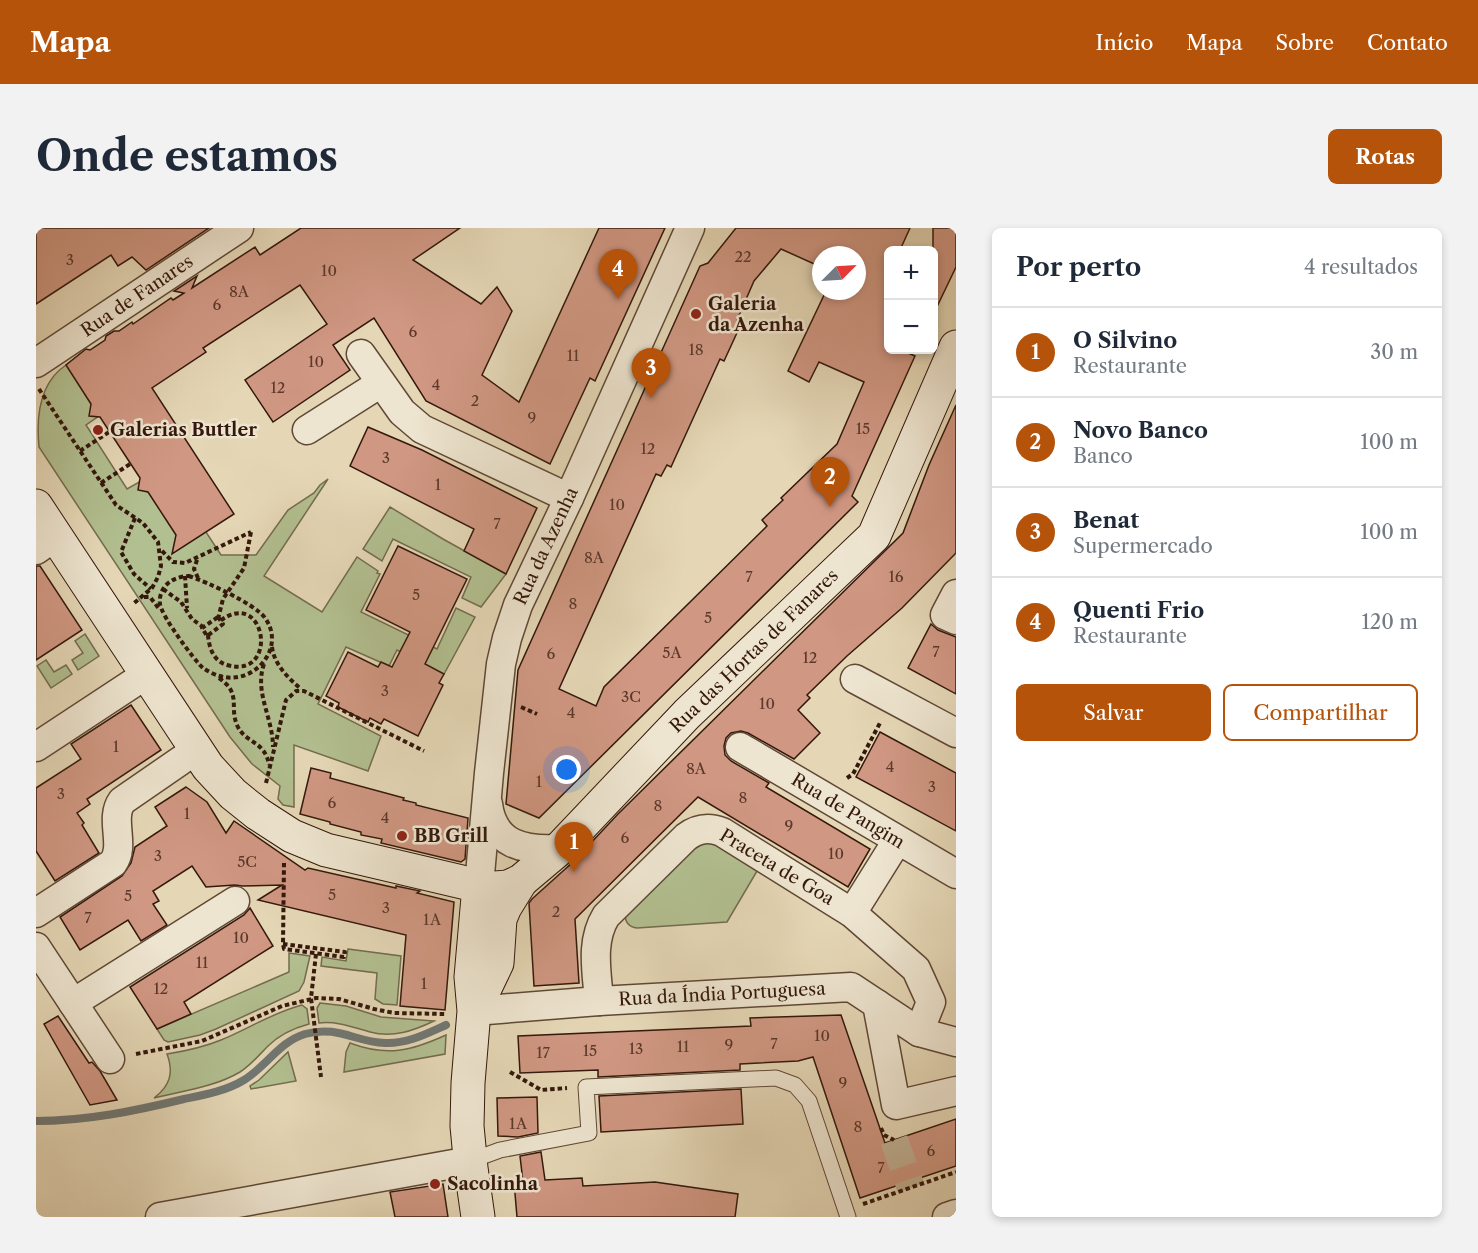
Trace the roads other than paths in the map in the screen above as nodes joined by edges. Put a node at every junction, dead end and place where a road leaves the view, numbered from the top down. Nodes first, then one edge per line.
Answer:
1 (238, 228) edge
2 (690, 228) edge
3 (956, 347) edge
4 (361, 354) dead end
5 (36, 363) edge
6 (381, 382) junction
7 (307, 430) dead end
8 (568, 498) junction
9 (36, 506) edge
10 (46, 543) edge
11 (956, 594) edge
12 (956, 620) edge
13 (147, 674) junction
14 (855, 679) dead end
15 (956, 733) edge
16 (36, 747) edge
17 (740, 747) dead end
18 (196, 750) junction
19 (488, 802) junction
20 (897, 841) junction
21 (559, 849) junction
22 (956, 874) edge
23 (521, 881) junction
24 (479, 886) junction
25 (235, 901) dead end
26 (36, 913) edge
27 (852, 913) junction
28 (36, 947) edge
29 (599, 1001) junction
30 (73, 1003) junction
31 (877, 1004) junction
32 (474, 1011) junction
33 (919, 1032) junction
34 (956, 1042) edge
35 (110, 1059) road end
36 (956, 1091) edge
37 (470, 1161) junction
38 (847, 1213) edge
39 (956, 1214) edge
40 (160, 1217) edge
41 (478, 1217) edge
42 (947, 1217) edge

1 - 5 street, Rua de Fanares
2 - 8 street, Rua da Azenha
3 - 21 street, Rua das Hortas de Fanares
4 - 6 street
6 - 7 street
6 - 8 street
8 - 19 street, Rua da Azenha
9 - 10 street, Rua das Hortas de Fanares
10 - 13 street, Rua das Hortas de Fanares
11 - 12 street
13 - 16 street
13 - 18 street, Rua das Hortas de Fanares
14 - 15 street
17 - 20 street, Rua de Pangim
18 - 24 street, Rua das Hortas de Fanares
18 - 26 street
19 - 21 street
19 - 24 street, Rua da Azenha
20 - 22 street, Rua de Pangim
20 - 27 street, Praceta de Goa
21 - 23 street, Rua das Hortas de Fanares
23 - 24 street, Rua das Hortas de Fanares
23 - 32 street
24 - 32 street
25 - 30 street
27 - 29 street, Praceta de Goa
27 - 33 street, Praceta de Goa
28 - 30 street
29 - 31 street, Rua da Índia Portuguesa
29 - 32 street, Rua da Índia Portuguesa
30 - 35 street
31 - 33 street, Rua da Índia Portuguesa
31 - 36 street
32 - 37 street
33 - 34 street, Rua da Índia Portuguesa
37 - 38 lane
37 - 40 street
37 - 41 street
39 - 42 street

